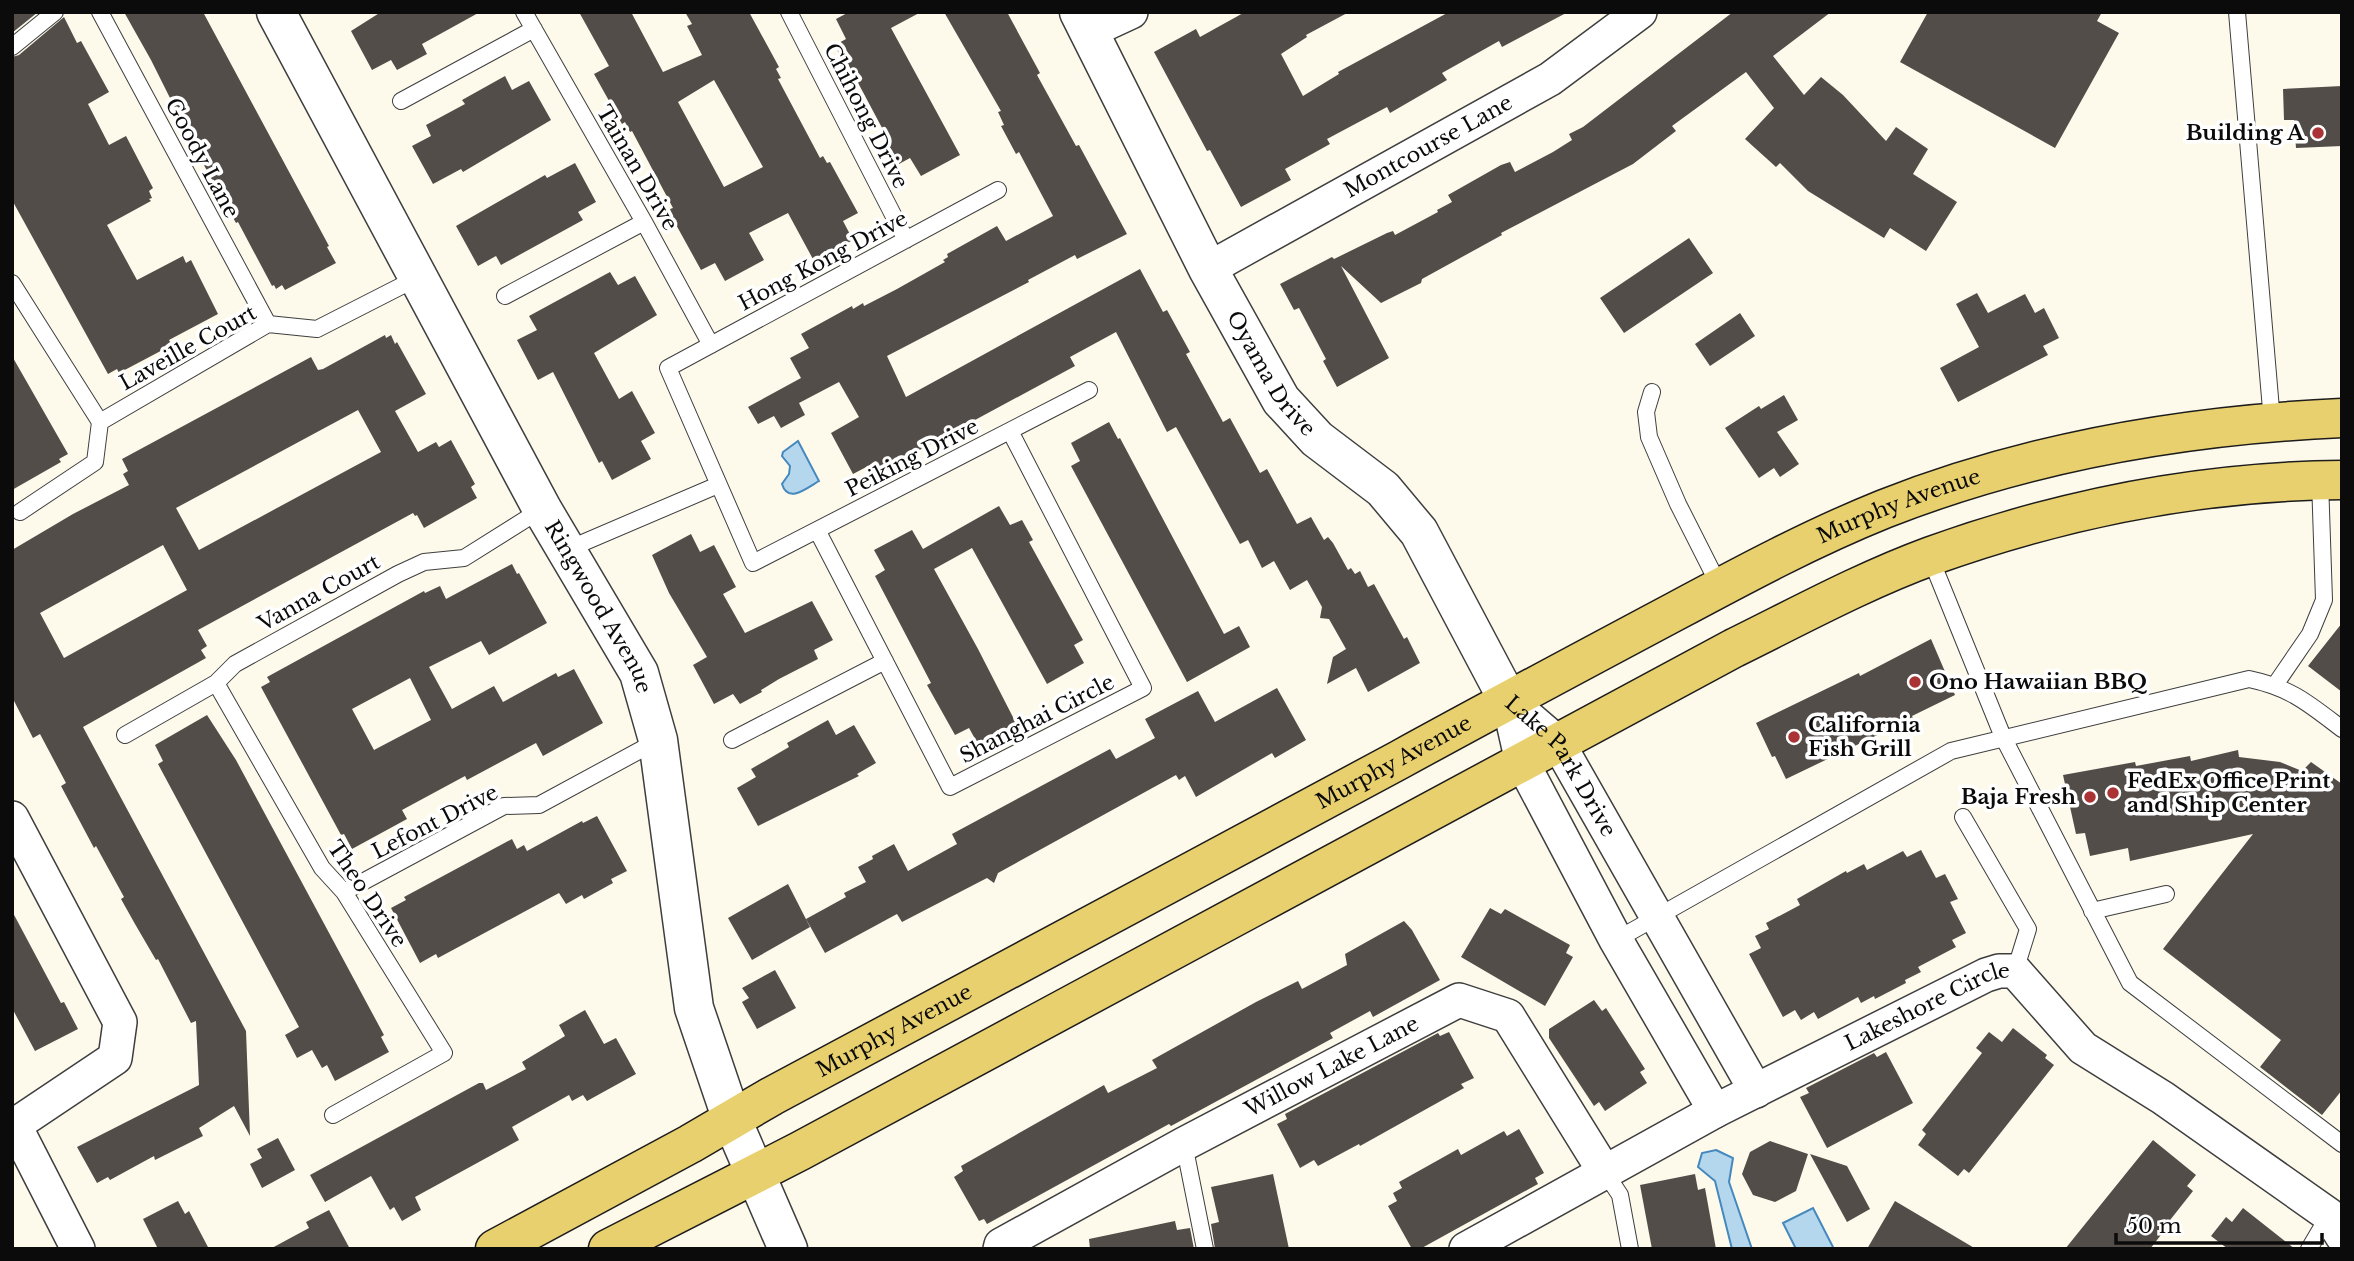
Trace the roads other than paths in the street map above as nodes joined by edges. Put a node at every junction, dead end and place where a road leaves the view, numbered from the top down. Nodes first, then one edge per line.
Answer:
1 (55, 12) edge
2 (100, 12) edge
3 (276, 12) edge
4 (524, 12) edge
5 (789, 12) edge
6 (1132, 12) edge
7 (1640, 12) edge
8 (2237, 12) edge
9 (1085, 22) edge
10 (534, 29) junction
11 (12, 47) edge
12 (401, 100) dead end
13 (999, 190) dead end
14 (644, 222) junction
15 (906, 240) junction
16 (1209, 269) junction
17 (417, 278) junction
18 (12, 283) edge
19 (505, 296) dead end
20 (268, 324) junction
21 (711, 345) junction
22 (1089, 390) dead end
23 (1652, 392) dead end
24 (2342, 418) edge
25 (2272, 421) junction
26 (100, 422) junction
27 (1010, 431) junction
28 (2331, 480) edge
29 (718, 485) junction
30 (542, 509) junction
31 (20, 512) dead end
32 (817, 530) junction
33 (566, 550) junction
34 (1930, 556) junction
35 (1720, 587) junction
36 (885, 661) junction
37 (216, 682) junction
38 (2275, 685) junction
39 (1508, 700) junction
40 (2342, 729) edge
41 (125, 735) dead end
42 (2003, 737) junction
43 (657, 740) junction
44 (732, 740) dead end
45 (1558, 744) junction
46 (1522, 762) junction
47 (1963, 817) dead end
48 (12, 818) edge
49 (344, 892) junction
50 (2166, 894) dead end
51 (2092, 911) junction
52 (1655, 916) junction
53 (1616, 940) junction
54 (2015, 971) junction
55 (1756, 1091) junction
56 (1715, 1111) junction
57 (333, 1115) dead end
58 (732, 1120) junction
59 (14, 1126) edge
60 (1184, 1144) junction
61 (2342, 1144) edge
62 (1604, 1171) junction
63 (756, 1172) junction
64 (2335, 1226) edge
65 (78, 1249) edge
66 (495, 1249) edge
67 (608, 1249) edge
68 (788, 1249) edge
69 (1000, 1249) edge
70 (1205, 1249) edge
71 (1466, 1249) edge
72 (1630, 1249) edge
73 (2309, 1249) edge

1 - 11 lane
2 - 20 lane, Goody Lane
3 - 17 street, Ringwood Avenue
4 - 10 lane, Tainan Drive
5 - 15 lane, Chihong Drive
6 - 9 street
7 - 16 street, Montcourse Lane
8 - 25 lane
9 - 16 street, Oyama Drive
10 - 12 lane
10 - 14 lane, Tainan Drive
13 - 15 lane, Hong Kong Drive
14 - 19 lane
14 - 21 lane, Tainan Drive
15 - 21 lane, Hong Kong Drive
16 - 39 street, Oyama Drive
17 - 20 lane, Laveille Court
17 - 30 street, Ringwood Avenue
18 - 26 lane
20 - 26 lane, Laveille Court
21 - 29 lane, Hong Kong Drive
22 - 27 lane, Peiking Drive
23 - 35 lane
24 - 25 main road, Murphy Avenue
25 - 35 main road, Murphy Avenue
26 - 31 lane
27 - 32 lane, Peiking Drive
27 - 36 lane, Shanghai Circle
28 - 34 main road
28 - 38 lane
29 - 32 lane, Peiking Drive
29 - 33 lane
30 - 33 street, Ringwood Avenue
30 - 37 lane, Vanna Court
32 - 36 lane, Shanghai Circle
33 - 43 street, Ringwood Avenue
34 - 42 lane
34 - 45 main road
35 - 39 main road, Murphy Avenue
36 - 44 lane
37 - 41 lane, Vanna Court
37 - 49 lane, Theo Drive
38 - 40 lane
38 - 42 lane
39 - 45 street, Lake Park Drive
39 - 46 street, Lake Park Drive
39 - 58 main road, Murphy Avenue
42 - 51 lane
42 - 52 lane
43 - 49 lane, Lefont Drive
43 - 58 street, Ringwood Avenue
45 - 46 main road
45 - 52 street, Lake Park Drive
46 - 53 street, Lake Park Drive
46 - 63 main road
47 - 54 lane
48 - 59 street
49 - 57 lane, Theo Drive
50 - 51 lane
51 - 61 lane
52 - 53 lane
52 - 55 street, Lake Park Drive
53 - 56 street, Lake Park Drive
54 - 55 street, Lakeshore Circle
54 - 64 street, Lakeshore Circle
55 - 56 street, Lakeshore Circle
56 - 62 street, Lakeshore Circle
58 - 63 street, Ringwood Avenue
58 - 66 main road, Murphy Avenue
59 - 65 street
60 - 62 street, Willow Lake Lane
60 - 69 street, Willow Lake Lane
60 - 70 lane
62 - 71 street, Lakeshore Circle
62 - 72 lane
63 - 67 main road
63 - 68 street, Ringwood Avenue
64 - 73 lane

